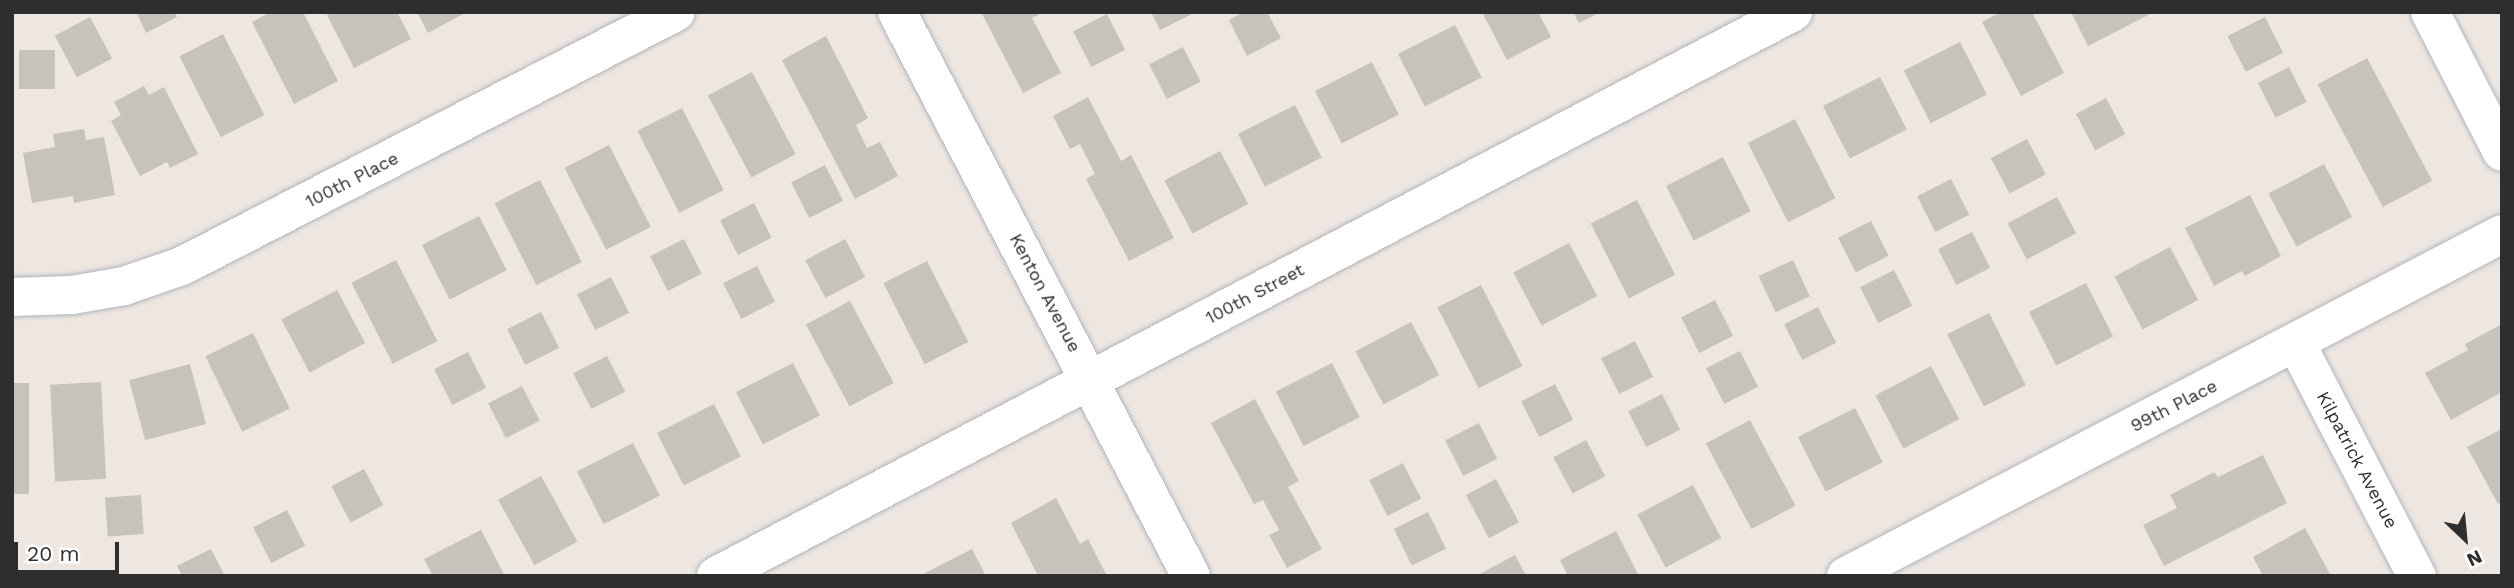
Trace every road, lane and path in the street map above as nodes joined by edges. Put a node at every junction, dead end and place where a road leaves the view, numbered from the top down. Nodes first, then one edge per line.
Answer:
1 (676, 12) edge
2 (897, 12) edge
3 (1793, 12) edge
4 (2430, 12) edge
5 (2502, 152) edge
6 (2502, 234) edge
7 (12, 297) edge
8 (2296, 344) junction
9 (1091, 380) junction
10 (716, 576) edge
11 (1191, 576) edge
12 (1846, 576) edge
13 (2417, 576) edge

1 - 7 street, 100th Place
2 - 9 street, Kenton Avenue
3 - 9 street, 100th Street
4 - 5 street
6 - 8 street, 99th Place
8 - 12 street, 99th Place
8 - 13 street, Kilpatrick Avenue
9 - 10 street, 100th Street
9 - 11 street, Kenton Avenue

